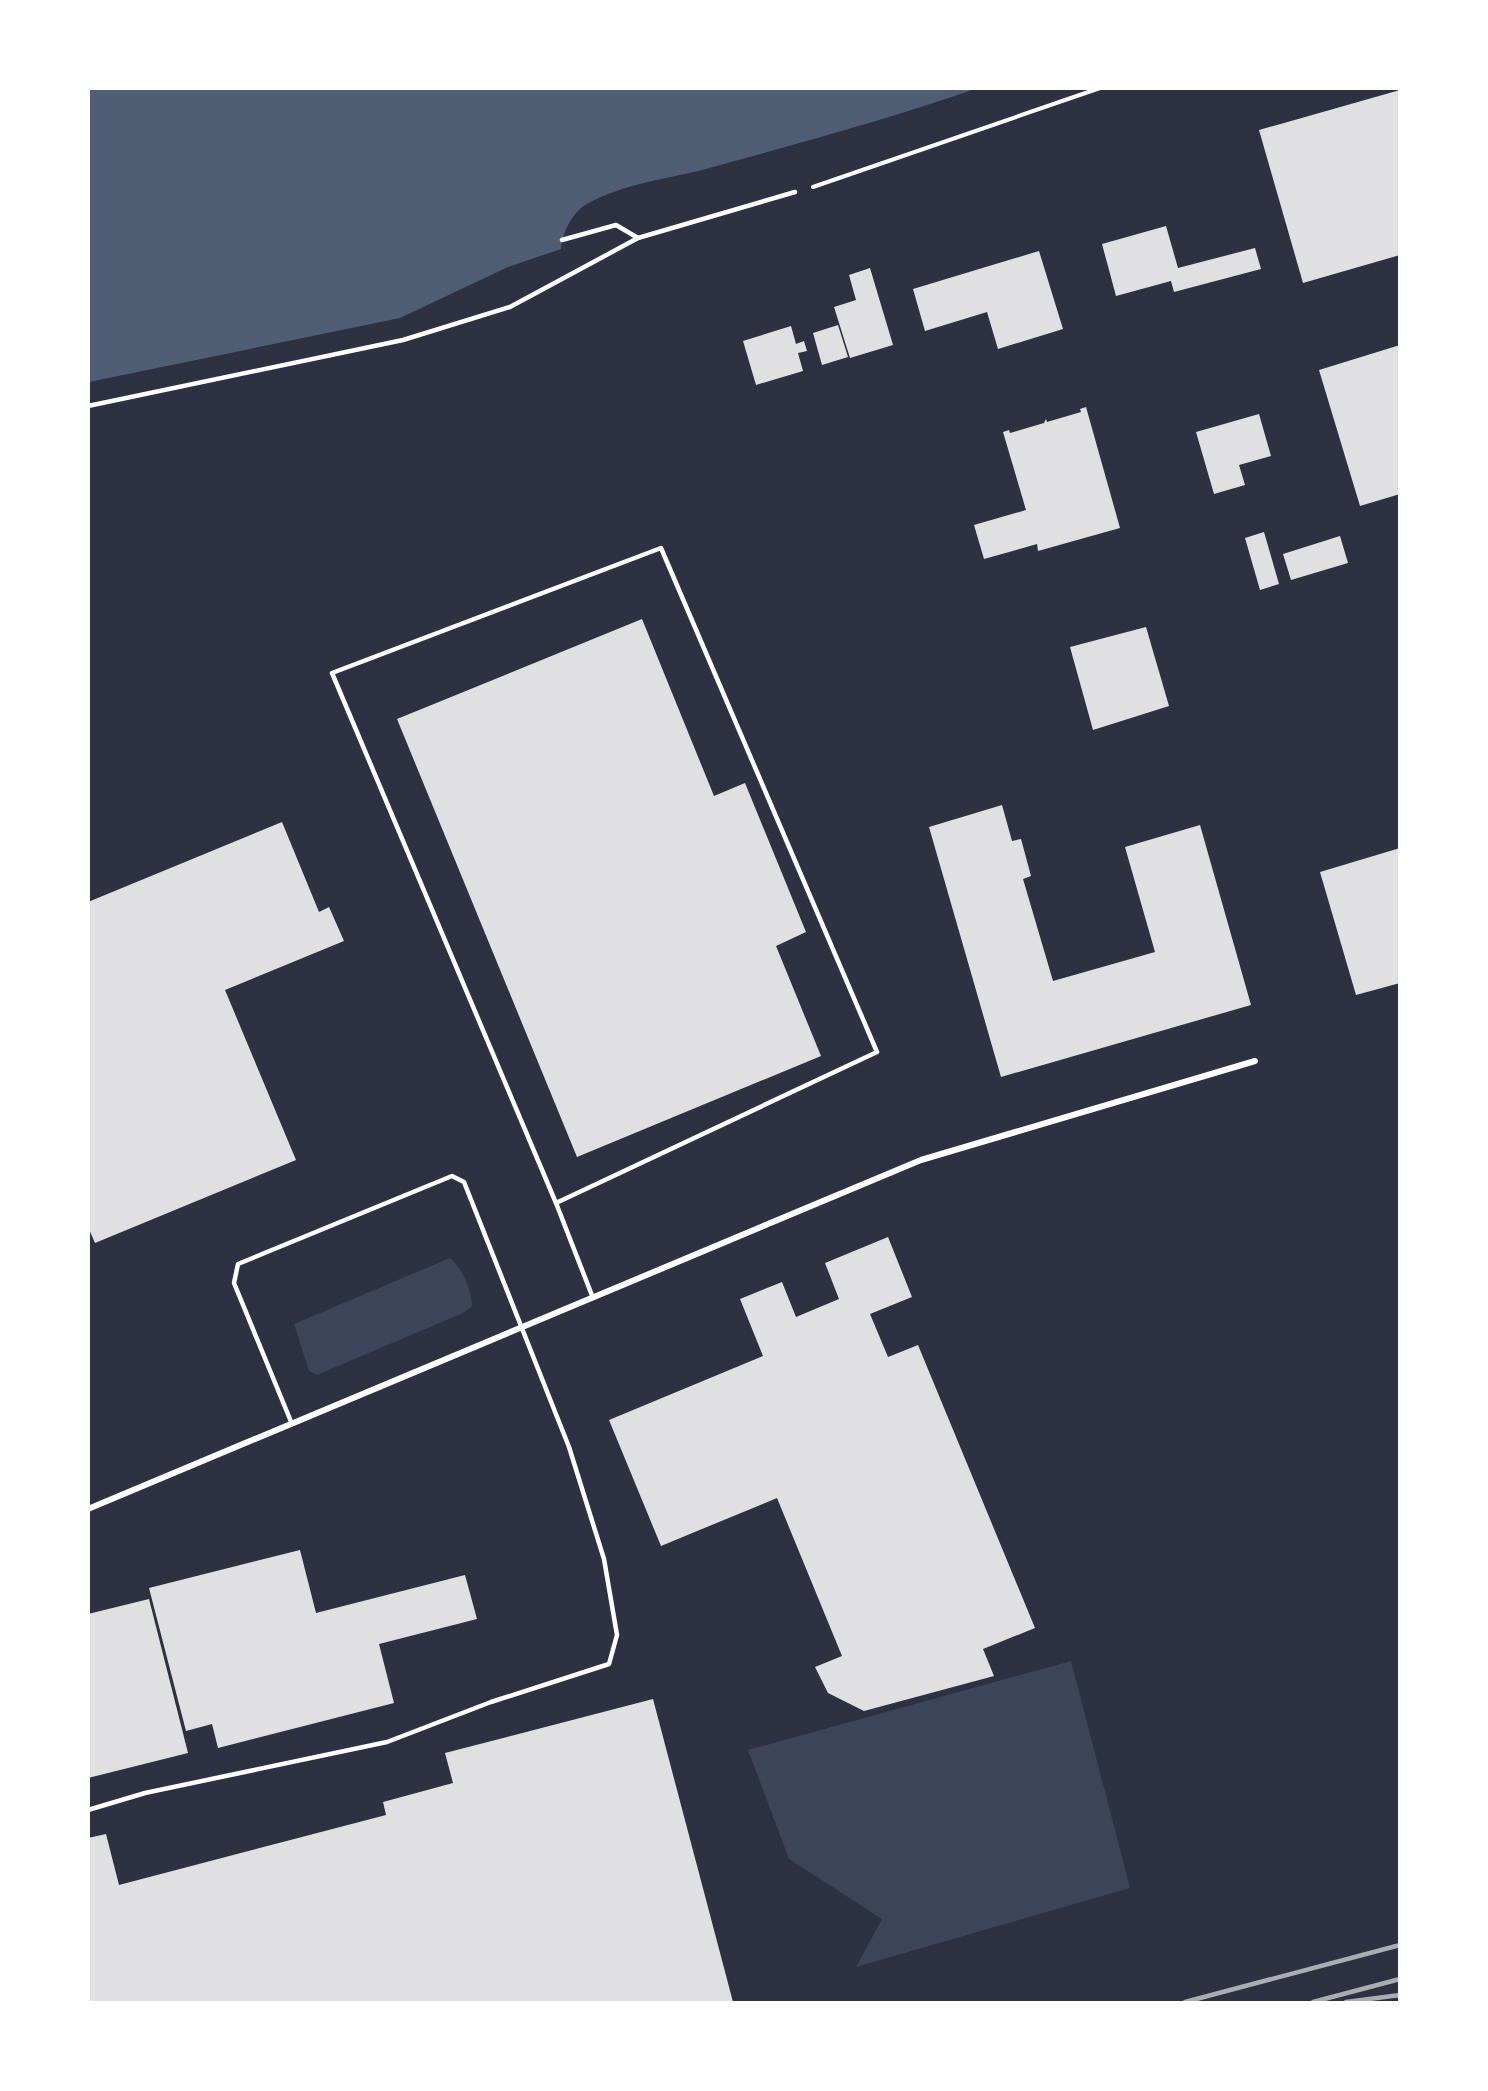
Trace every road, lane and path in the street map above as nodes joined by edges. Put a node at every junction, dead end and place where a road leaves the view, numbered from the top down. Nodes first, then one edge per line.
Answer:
1 (1100, 88) edge
2 (795, 192) joint
3 (638, 238) junction
4 (561, 240) dead end
5 (88, 406) edge
6 (1255, 1062) dead end
7 (556, 1203) junction
8 (593, 1298) junction
9 (522, 1327) junction
10 (292, 1424) junction
11 (88, 1509) edge
12 (88, 1810) edge

1 - 2 path
2 - 3 lane
3 - 4 lane
3 - 5 lane
6 - 8 street
7 - 7 lane
7 - 8 lane
8 - 9 street
9 - 10 street
9 - 10 lane
9 - 12 lane
10 - 11 street

